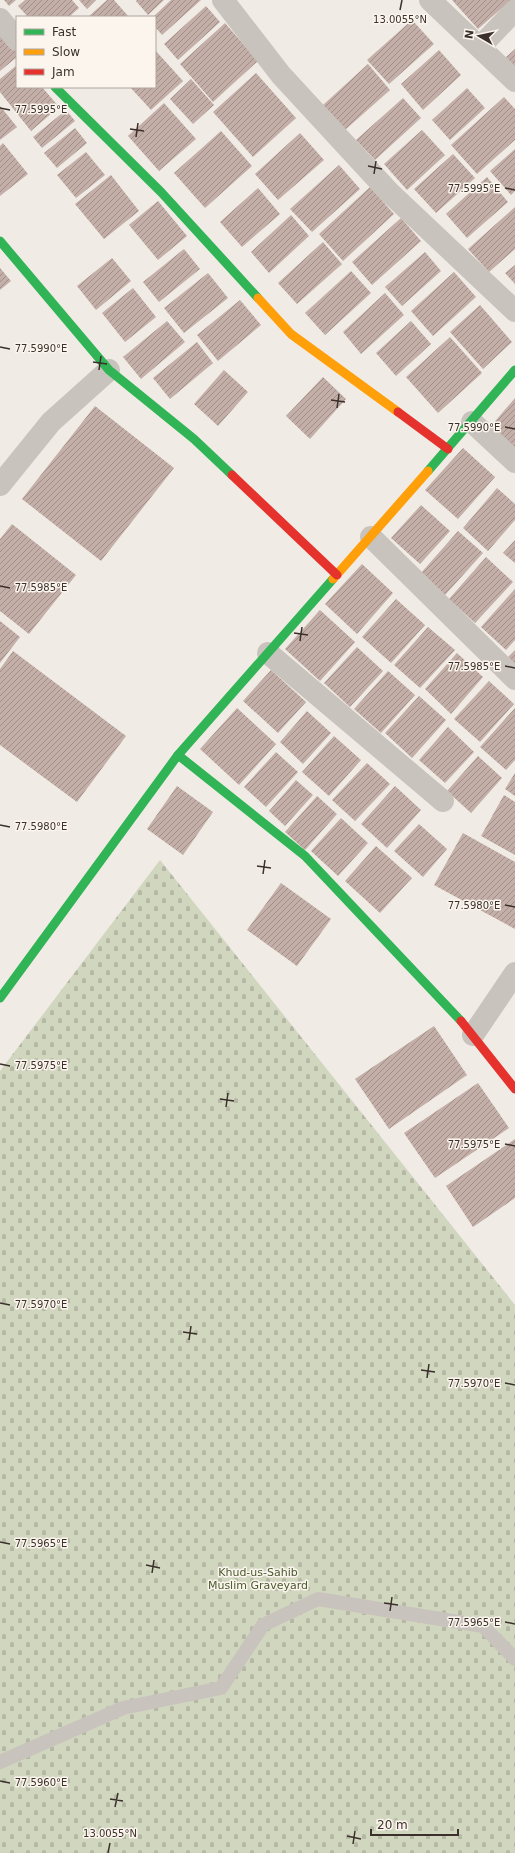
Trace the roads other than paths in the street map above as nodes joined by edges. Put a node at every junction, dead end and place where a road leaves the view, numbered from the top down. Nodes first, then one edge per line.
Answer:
1 (223, 0) edge
2 (430, 0) edge
3 (515, 10) edge
4 (0, 19) edge
5 (16, 39) edge
6 (480, 47) junction
7 (515, 81) edge
8 (57, 88) edge
9 (0, 240) edge
10 (515, 311) edge
11 (109, 370) junction
12 (515, 370) edge
13 (472, 422) junction
14 (448, 449) junction
15 (515, 462) edge
16 (0, 485) edge
17 (371, 537) junction
18 (337, 575) junction
19 (268, 652) junction
20 (515, 679) edge
21 (178, 755) junction
22 (443, 801) dead end
23 (515, 973) edge
24 (0, 998) edge
25 (472, 1035) junction
26 (515, 1089) edge
27 (515, 1659) edge
28 (0, 1762) edge

1 - 10 street
2 - 6 street
3 - 6 street
4 - 5 street
6 - 7 street
8 - 14 street
9 - 11 street
11 - 16 street
11 - 18 street
12 - 13 street
13 - 14 street
13 - 15 street
14 - 17 street
17 - 18 street
17 - 20 street
18 - 19 street
19 - 21 street
19 - 22 street
21 - 24 street
21 - 25 street
23 - 25 street
25 - 26 street
27 - 28 lane

